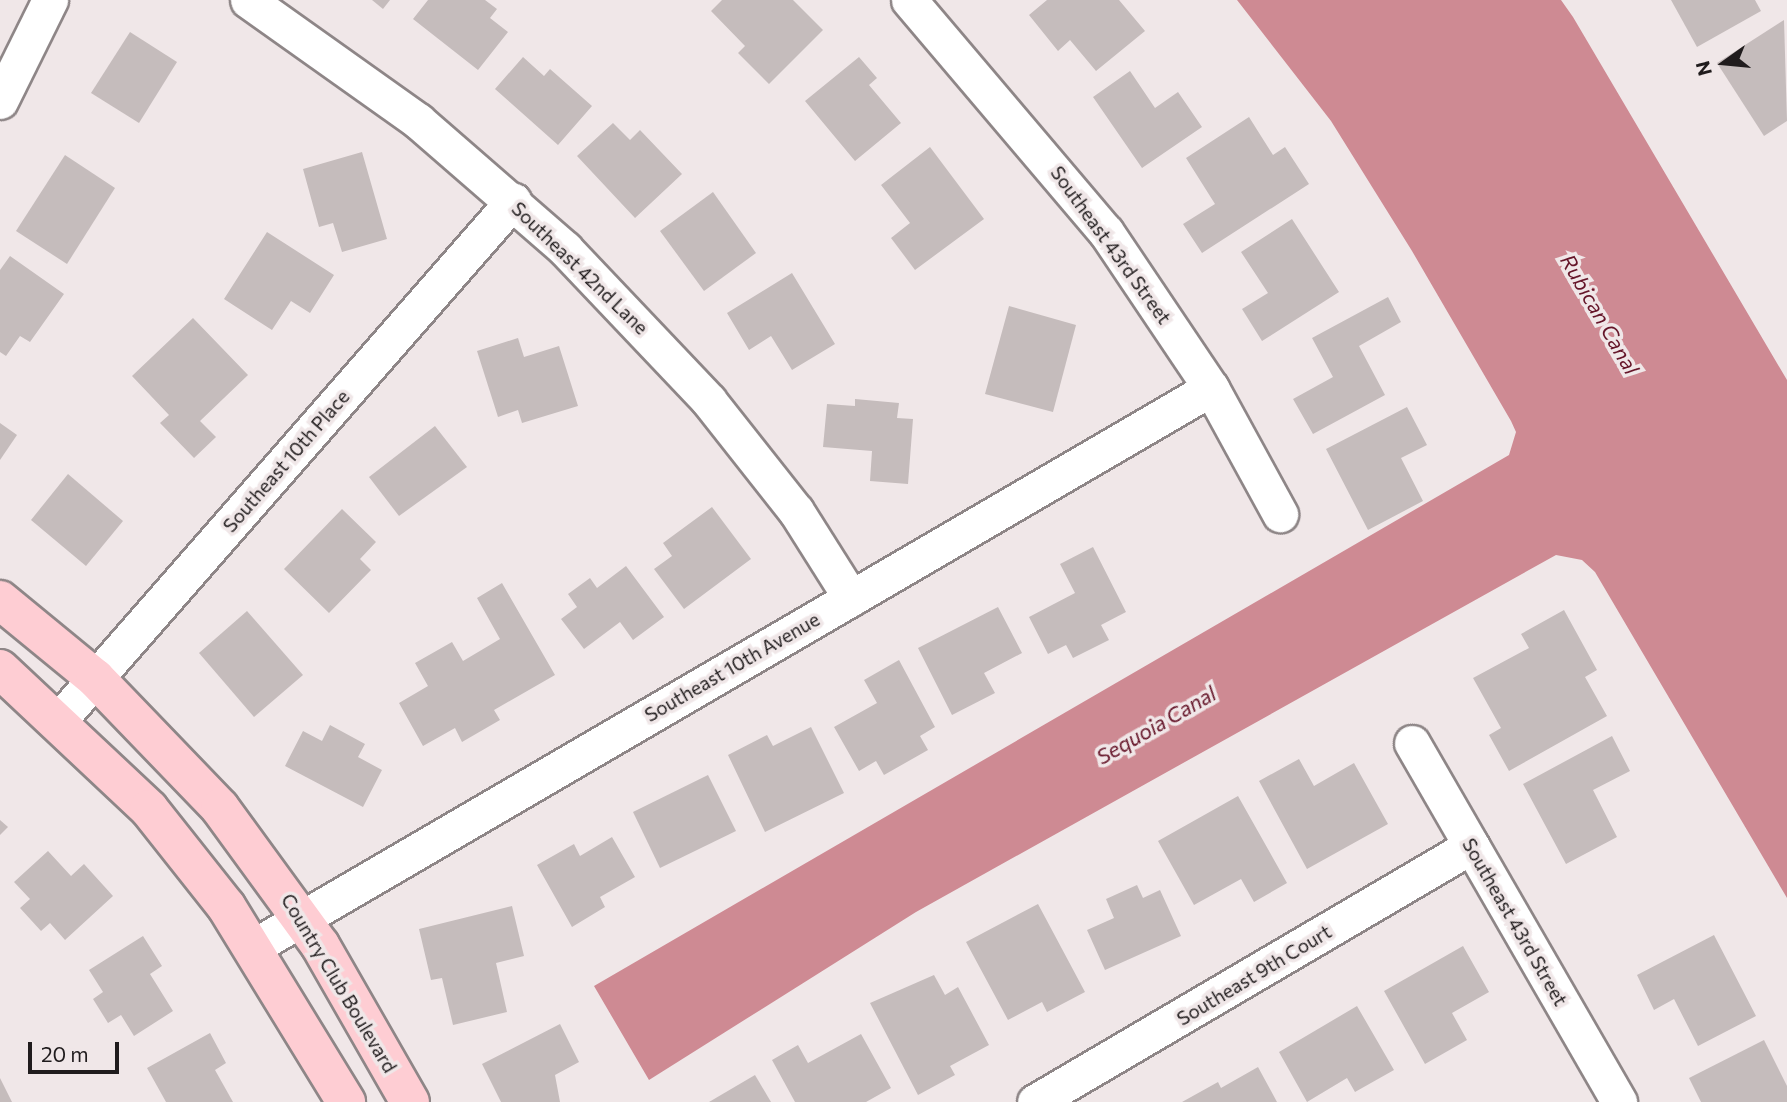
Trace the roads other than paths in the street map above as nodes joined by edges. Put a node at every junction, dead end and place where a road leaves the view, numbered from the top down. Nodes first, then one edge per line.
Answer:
1 (50, 0) edge
2 (248, 0) edge
3 (909, 0) edge
4 (0, 101) edge
5 (513, 201) junction
6 (1211, 388) junction
7 (1280, 514) dead end
8 (850, 598) junction
9 (0, 600) edge
10 (0, 669) edge
11 (96, 678) junction
12 (59, 720) junction
13 (1412, 743) dead end
14 (1471, 846) junction
15 (302, 918) junction
16 (253, 947) junction
17 (345, 1102) edge
18 (410, 1102) edge
19 (1035, 1102) edge
20 (1619, 1102) edge

1 - 4 street
2 - 5 street, Southeast 42nd Lane
3 - 6 street, Southeast 43rd Street
5 - 8 street, Southeast 42nd Lane
5 - 11 street, Southeast 10th Place
6 - 7 street, Southeast 43rd Street
6 - 8 street, Southeast 10th Avenue
8 - 15 street, Southeast 10th Avenue
9 - 11 main road, Country Club Boulevard
10 - 12 main road
11 - 12 street, Southeast 10th Place
11 - 15 main road, Country Club Boulevard
12 - 16 main road
13 - 14 street, Southeast 43rd Street
14 - 19 street, Southeast 9th Court
14 - 20 street, Southeast 43rd Street
15 - 16 street, Southeast 10th Avenue
15 - 18 main road, Country Club Boulevard
16 - 17 main road

